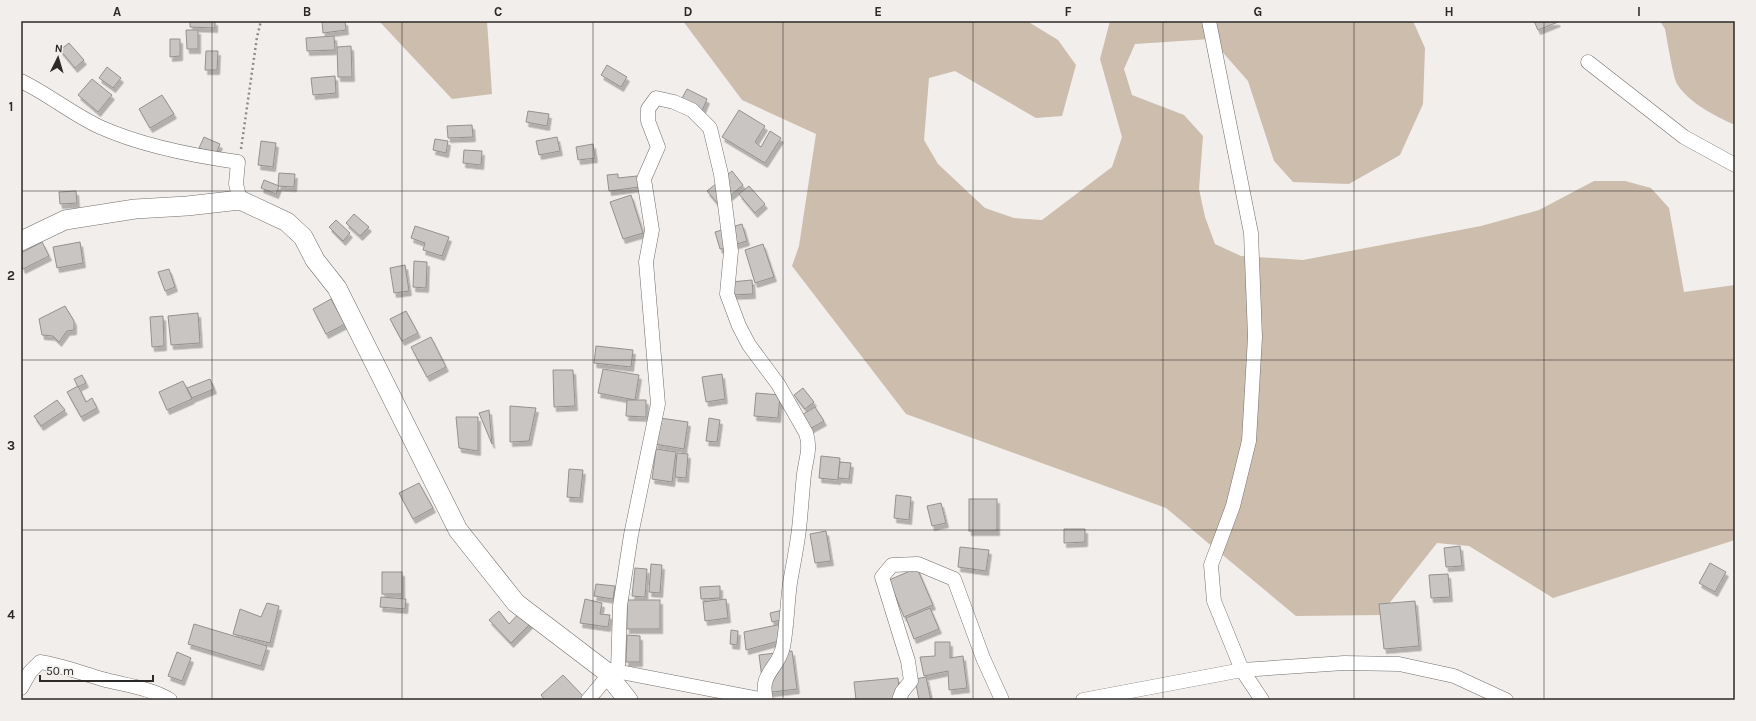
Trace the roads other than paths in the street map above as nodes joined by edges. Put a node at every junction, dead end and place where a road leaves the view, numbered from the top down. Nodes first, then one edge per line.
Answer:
1 (1209, 21) edge
2 (1588, 62) dead end
3 (21, 80) edge
4 (1735, 165) edge
5 (240, 200) junction
6 (21, 241) edge
7 (1242, 670) junction
8 (610, 672) junction
9 (21, 688) edge
10 (170, 700) edge
11 (588, 700) edge
12 (628, 700) edge
13 (766, 700) edge
14 (899, 700) edge
15 (1002, 700) edge
16 (1083, 700) edge
17 (1262, 700) edge
18 (1506, 700) edge

1 - 7 street
2 - 4 street
3 - 5 street
5 - 6 main road
5 - 8 main road
7 - 16 street
7 - 17 street
7 - 18 street
8 - 11 street
8 - 12 main road
8 - 13 street
8 - 13 street
9 - 10 street
14 - 15 street

